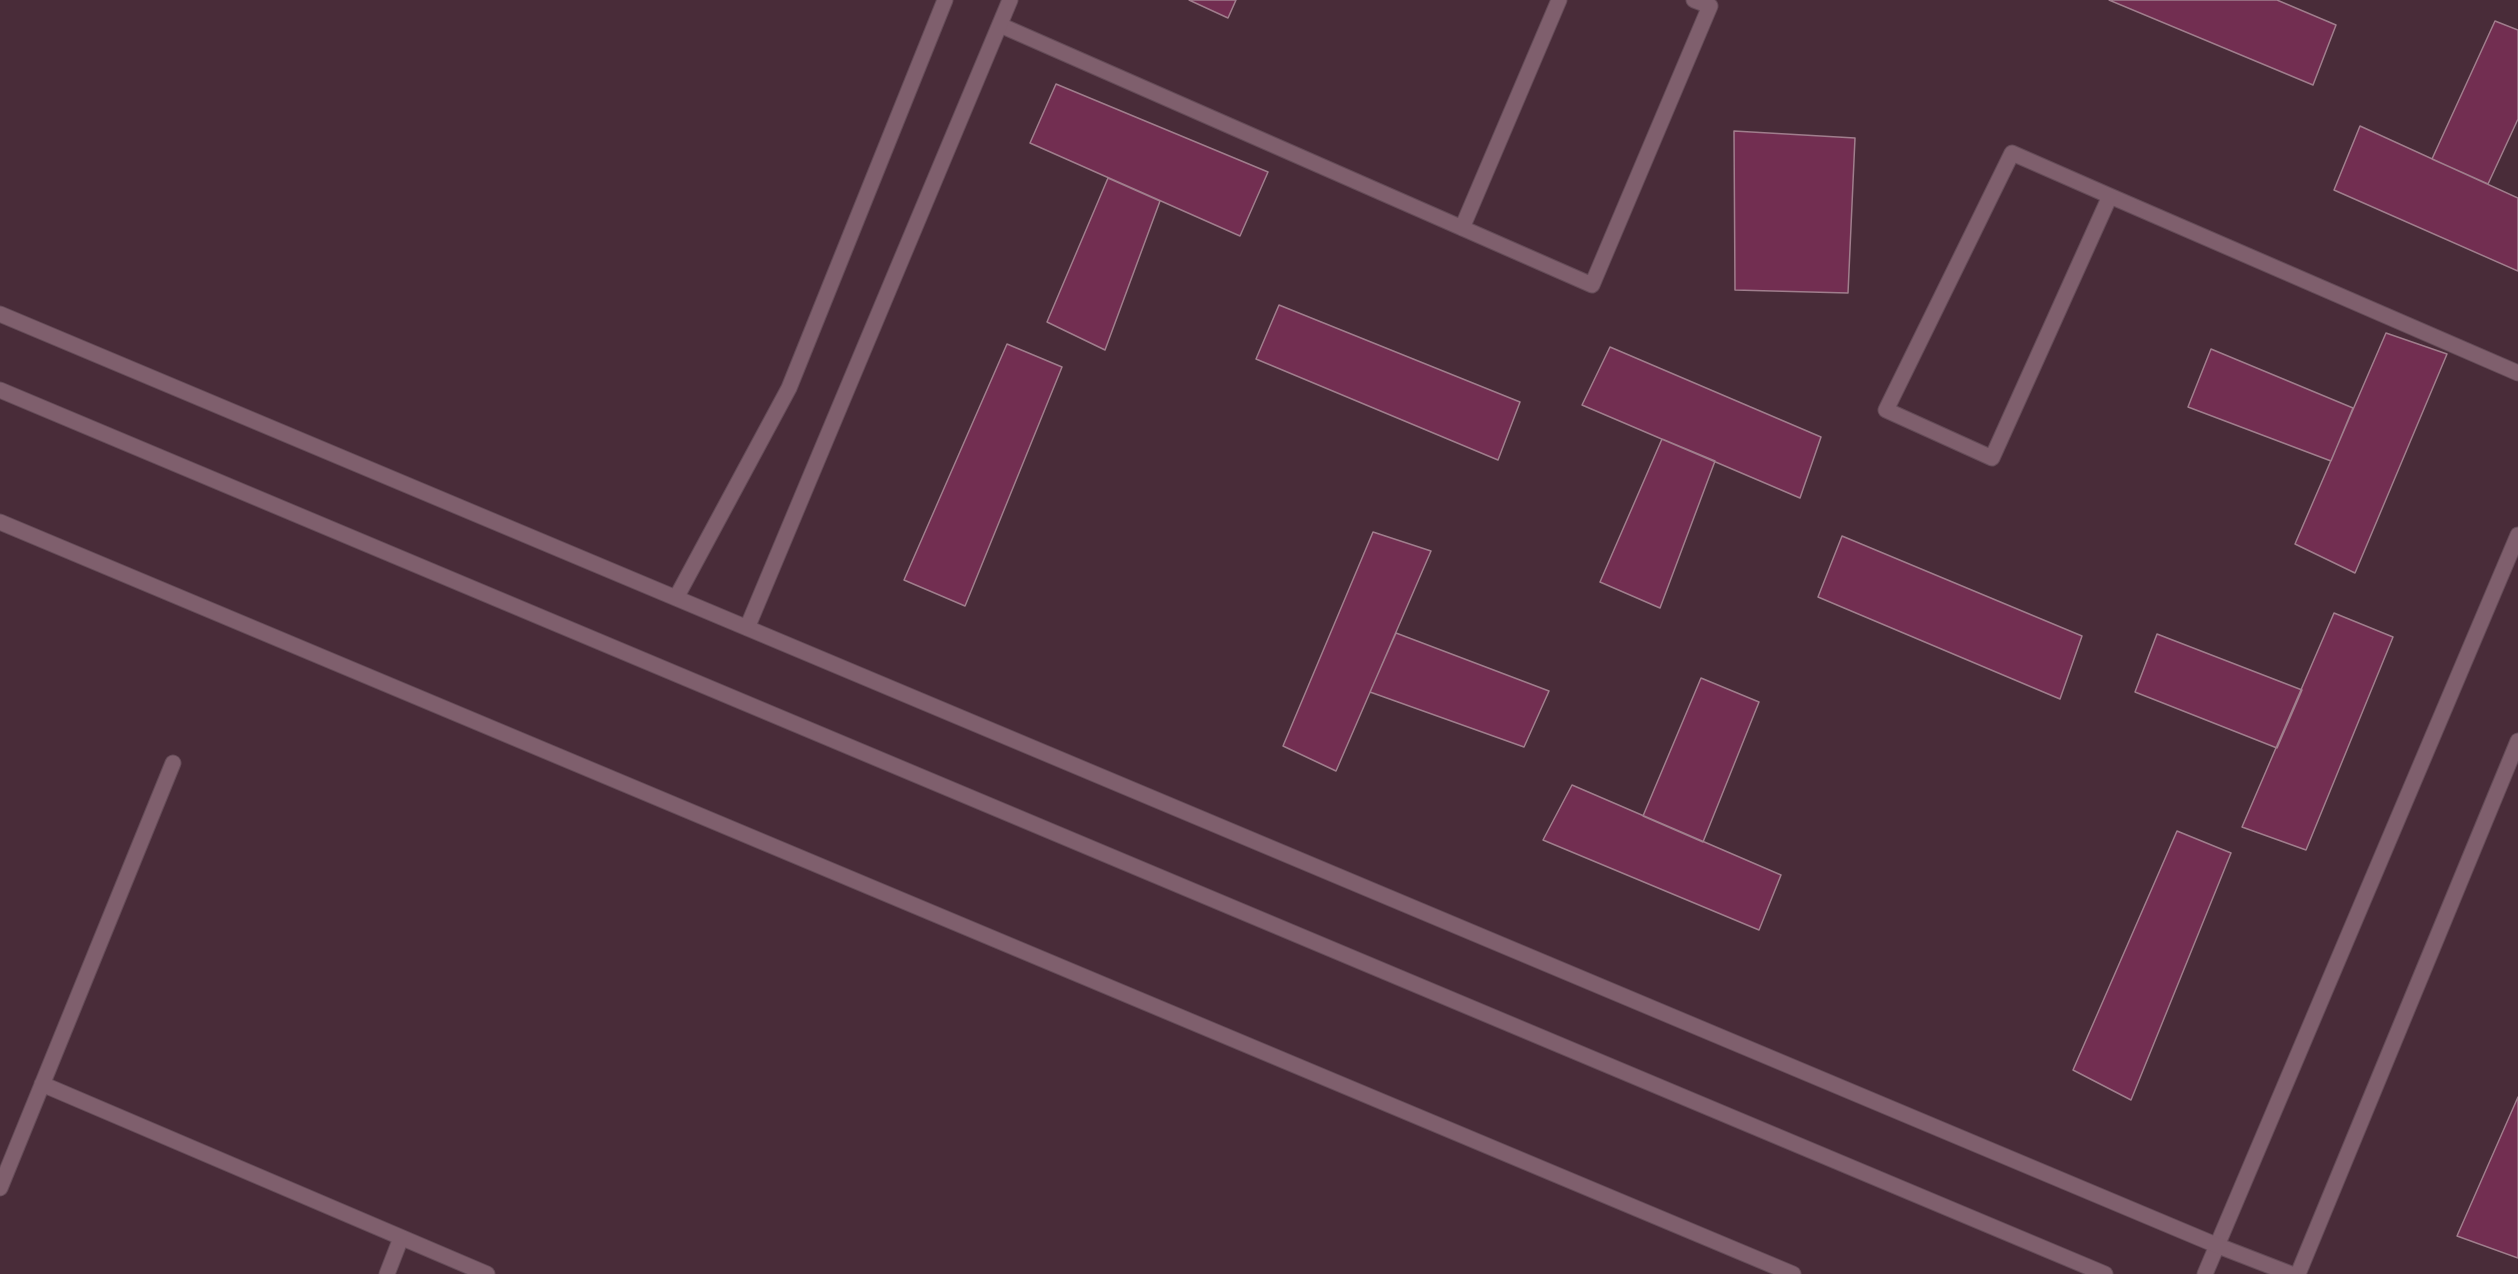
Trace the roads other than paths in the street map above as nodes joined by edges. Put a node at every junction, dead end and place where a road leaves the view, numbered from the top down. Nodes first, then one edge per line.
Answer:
1 (945, 0) edge
2 (1010, 0) edge
3 (1559, 0) edge
4 (1694, 0) edge
5 (1000, 25) junction
6 (2110, 196) junction
7 (1462, 228) junction
8 (0, 314) edge
9 (2518, 373) edge
10 (0, 390) edge
11 (0, 522) edge
12 (2518, 535) edge
13 (676, 598) junction
14 (747, 628) junction
15 (2518, 741) edge
16 (173, 763) dead end
17 (42, 1084) junction
18 (0, 1188) edge
19 (401, 1238) junction
20 (2216, 1245) junction
21 (387, 1274) edge
22 (487, 1274) edge
23 (1793, 1274) edge
24 (2105, 1274) edge
25 (2205, 1274) edge
26 (2291, 1274) edge
27 (2298, 1274) edge

1 - 13 main road
2 - 5 main road
3 - 7 main road
4 - 7 main road
5 - 7 main road
5 - 14 main road
6 - 6 main road
6 - 9 main road
8 - 13 main road
10 - 24 main road
11 - 23 main road
12 - 20 main road
13 - 14 main road
14 - 20 main road
15 - 27 main road
16 - 17 main road
17 - 18 main road
17 - 19 main road
19 - 21 main road
19 - 22 main road
20 - 25 main road
20 - 26 main road

